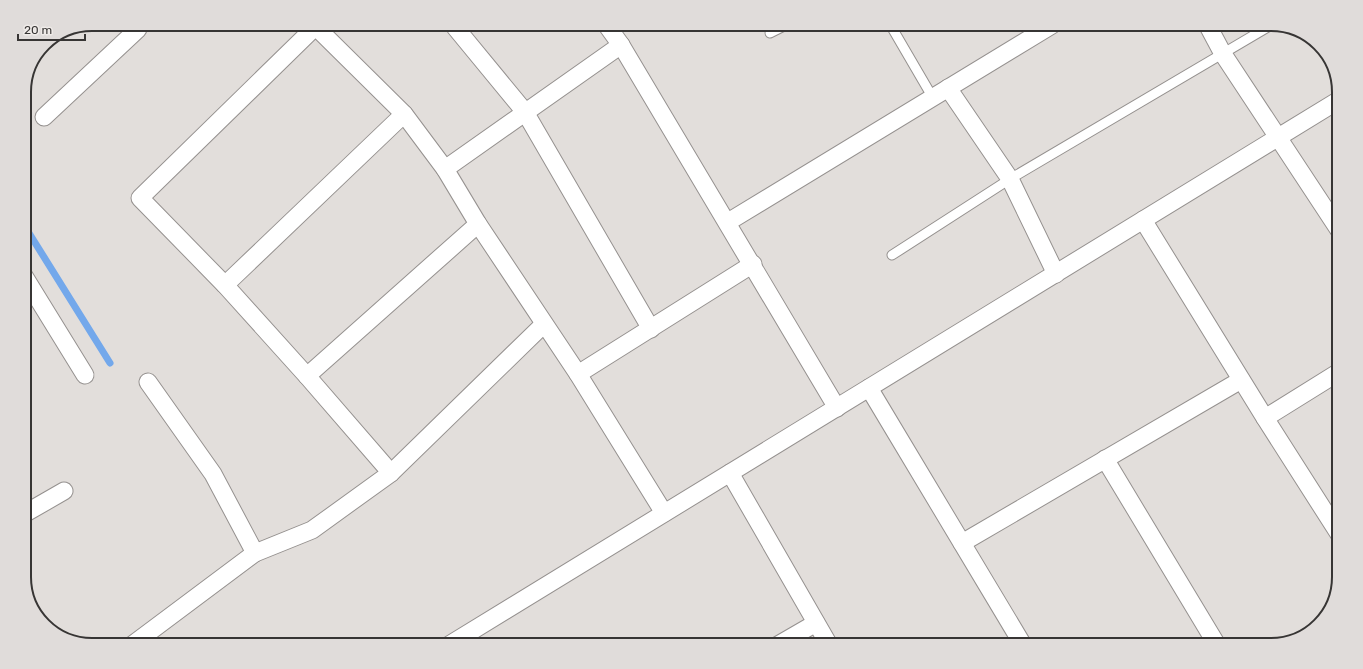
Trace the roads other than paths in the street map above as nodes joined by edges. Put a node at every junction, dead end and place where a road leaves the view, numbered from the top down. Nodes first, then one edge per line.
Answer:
1 (136, 31) edge
2 (312, 31) edge
3 (318, 31) edge
4 (458, 31) edge
5 (611, 31) edge
6 (774, 31) edge
7 (894, 31) edge
8 (1042, 31) edge
9 (1211, 31) edge
10 (1262, 31) edge
11 (770, 33) dead end
12 (621, 44) junction
13 (1224, 54) junction
14 (948, 88) junction
15 (933, 98) junction
16 (1332, 104) edge
17 (525, 112) junction
18 (404, 114) junction
19 (44, 117) dead end
20 (1279, 137) junction
21 (445, 169) junction
22 (1010, 179) junction
23 (1332, 219) edge
24 (1143, 220) junction
25 (728, 222) junction
26 (478, 224) junction
27 (892, 256) dead end
28 (753, 264) junction
29 (1056, 274) junction
30 (225, 285) junction
31 (31, 287) edge
32 (544, 324) junction
33 (651, 328) junction
34 (578, 374) junction
35 (85, 375) dead end
36 (307, 376) junction
37 (1332, 376) edge
38 (1241, 380) junction
39 (148, 382) dead end
40 (869, 388) junction
41 (837, 408) junction
42 (1264, 418) junction
43 (1105, 459) junction
44 (391, 473) junction
45 (730, 473) junction
46 (64, 491) dead end
47 (31, 510) edge
48 (664, 513) junction
49 (1332, 523) edge
50 (962, 543) junction
51 (255, 553) junction
52 (816, 623) junction
53 (141, 638) edge
54 (460, 638) edge
55 (790, 638) edge
56 (825, 638) edge
57 (1019, 638) edge
58 (1213, 638) edge

1 - 19 street
2 - 30 street
3 - 18 street
4 - 17 street
5 - 12 street
6 - 11 lane
7 - 15 lane
8 - 14 street
9 - 13 street
10 - 13 lane
12 - 17 street
12 - 25 street
13 - 20 street
13 - 22 lane
14 - 15 street
14 - 22 street
15 - 25 street
16 - 20 street
17 - 21 street
17 - 33 street
18 - 21 street
18 - 30 street
20 - 23 street
20 - 24 street
21 - 26 street
22 - 27 lane
22 - 29 street
24 - 29 street
24 - 38 street
25 - 28 street
26 - 32 street
26 - 36 street
28 - 33 street
28 - 41 street
29 - 40 street
30 - 36 street
31 - 35 street
32 - 34 street
32 - 44 street
33 - 34 street
34 - 48 street
36 - 44 street
37 - 42 street
38 - 42 street
38 - 43 street
39 - 51 street
40 - 41 street
40 - 50 street
41 - 45 street
42 - 49 street
43 - 50 street
43 - 58 street
44 - 51 street
45 - 48 street
45 - 52 street
46 - 47 street
48 - 54 street
50 - 57 street
51 - 53 street
52 - 55 street
52 - 56 street

